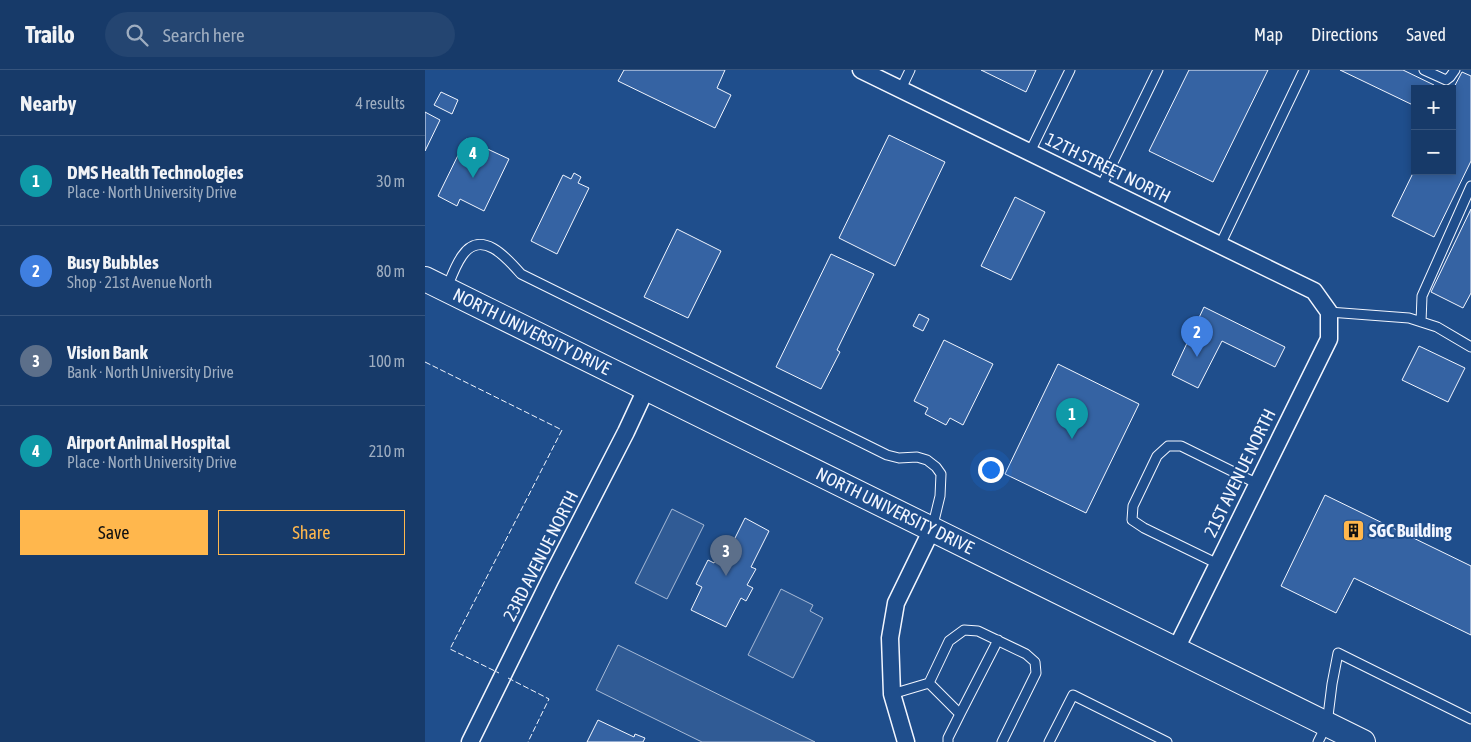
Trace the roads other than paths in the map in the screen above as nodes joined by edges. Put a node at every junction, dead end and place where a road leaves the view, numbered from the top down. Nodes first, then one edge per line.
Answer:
1 (861, 70) edge
2 (910, 70) edge
3 (1070, 70) edge
4 (1158, 70) edge
5 (1305, 70) edge
6 (1424, 70) edge
7 (1455, 70) edge
8 (901, 89) junction
9 (1030, 152) junction
10 (1471, 186) edge
11 (1101, 187) junction
12 (1220, 245) junction
13 (425, 279) edge
14 (446, 289) junction
15 (1329, 312) junction
16 (1421, 322) junction
17 (1471, 346) edge
18 (646, 389) junction
19 (1258, 484) junction
20 (932, 529) junction
21 (1218, 564) junction
22 (998, 640) junction
23 (1176, 649) junction
24 (929, 683) junction
25 (892, 694) junction
26 (960, 714) junction
27 (1471, 719) edge
28 (1322, 733) edge
29 (471, 742) edge
30 (906, 742) edge
31 (948, 742) edge
32 (1002, 742) edge
33 (1049, 742) edge
34 (1167, 742) edge
35 (1363, 742) edge

1 - 8 street, 12TH STREET NORTH
2 - 8 lane
3 - 9 lane
4 - 11 lane
5 - 12 lane
6 - 7 lane
8 - 9 street, 12TH STREET NORTH
9 - 11 street, 12TH STREET NORTH
10 - 16 lane
11 - 12 street, 12TH STREET NORTH
12 - 15 street, 12TH STREET NORTH
13 - 14 main road, NORTH UNIVERSITY DRIVE
14 - 18 main road, NORTH UNIVERSITY DRIVE
14 - 20 lane
15 - 16 lane
15 - 19 street, 21ST AVENUE NORTH
16 - 17 lane
18 - 20 main road, NORTH UNIVERSITY DRIVE
18 - 29 street, 23RD AVENUE NORTH
19 - 21 street, 21ST AVENUE NORTH
19 - 21 lane
20 - 23 main road, NORTH UNIVERSITY DRIVE
20 - 25 street
21 - 23 street, 21ST AVENUE NORTH
22 - 24 lane
22 - 26 lane
22 - 32 lane
23 - 28 main road, NORTH UNIVERSITY DRIVE
24 - 25 lane
24 - 26 lane
25 - 30 street
26 - 31 lane
27 - 28 lane
28 - 35 main road, NORTH UNIVERSITY DRIVE
33 - 34 lane

